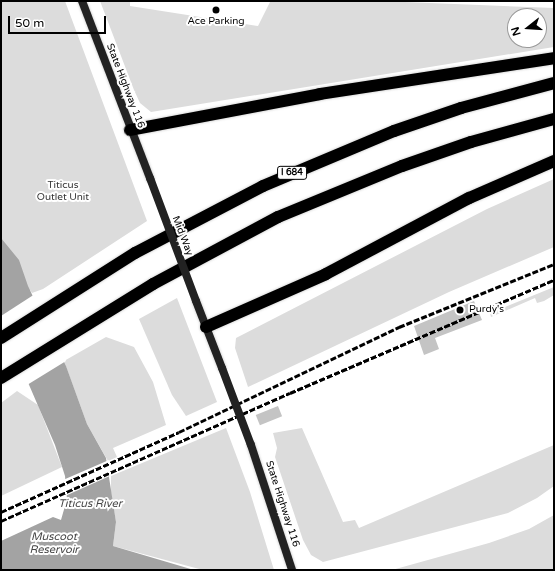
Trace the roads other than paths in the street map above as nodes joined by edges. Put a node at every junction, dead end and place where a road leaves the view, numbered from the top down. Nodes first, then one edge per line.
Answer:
1 (82, 1) edge
2 (554, 58) edge
3 (554, 82) edge
4 (554, 119) edge
5 (130, 130) junction
6 (554, 161) edge
7 (150, 178) joint
8 (206, 327) junction
9 (1, 338) edge
10 (222, 368) joint
11 (5, 376) edge
12 (292, 570) edge

1 - 5 main road, State Highway 116
2 - 5 highway
3 - 9 highway, I 684
4 - 11 highway
5 - 7 main road, State Highway 116
6 - 8 highway
7 - 8 main road, Mid Way, bridge
8 - 10 main road, Mid Way
10 - 12 main road, State Highway 116, bridge

